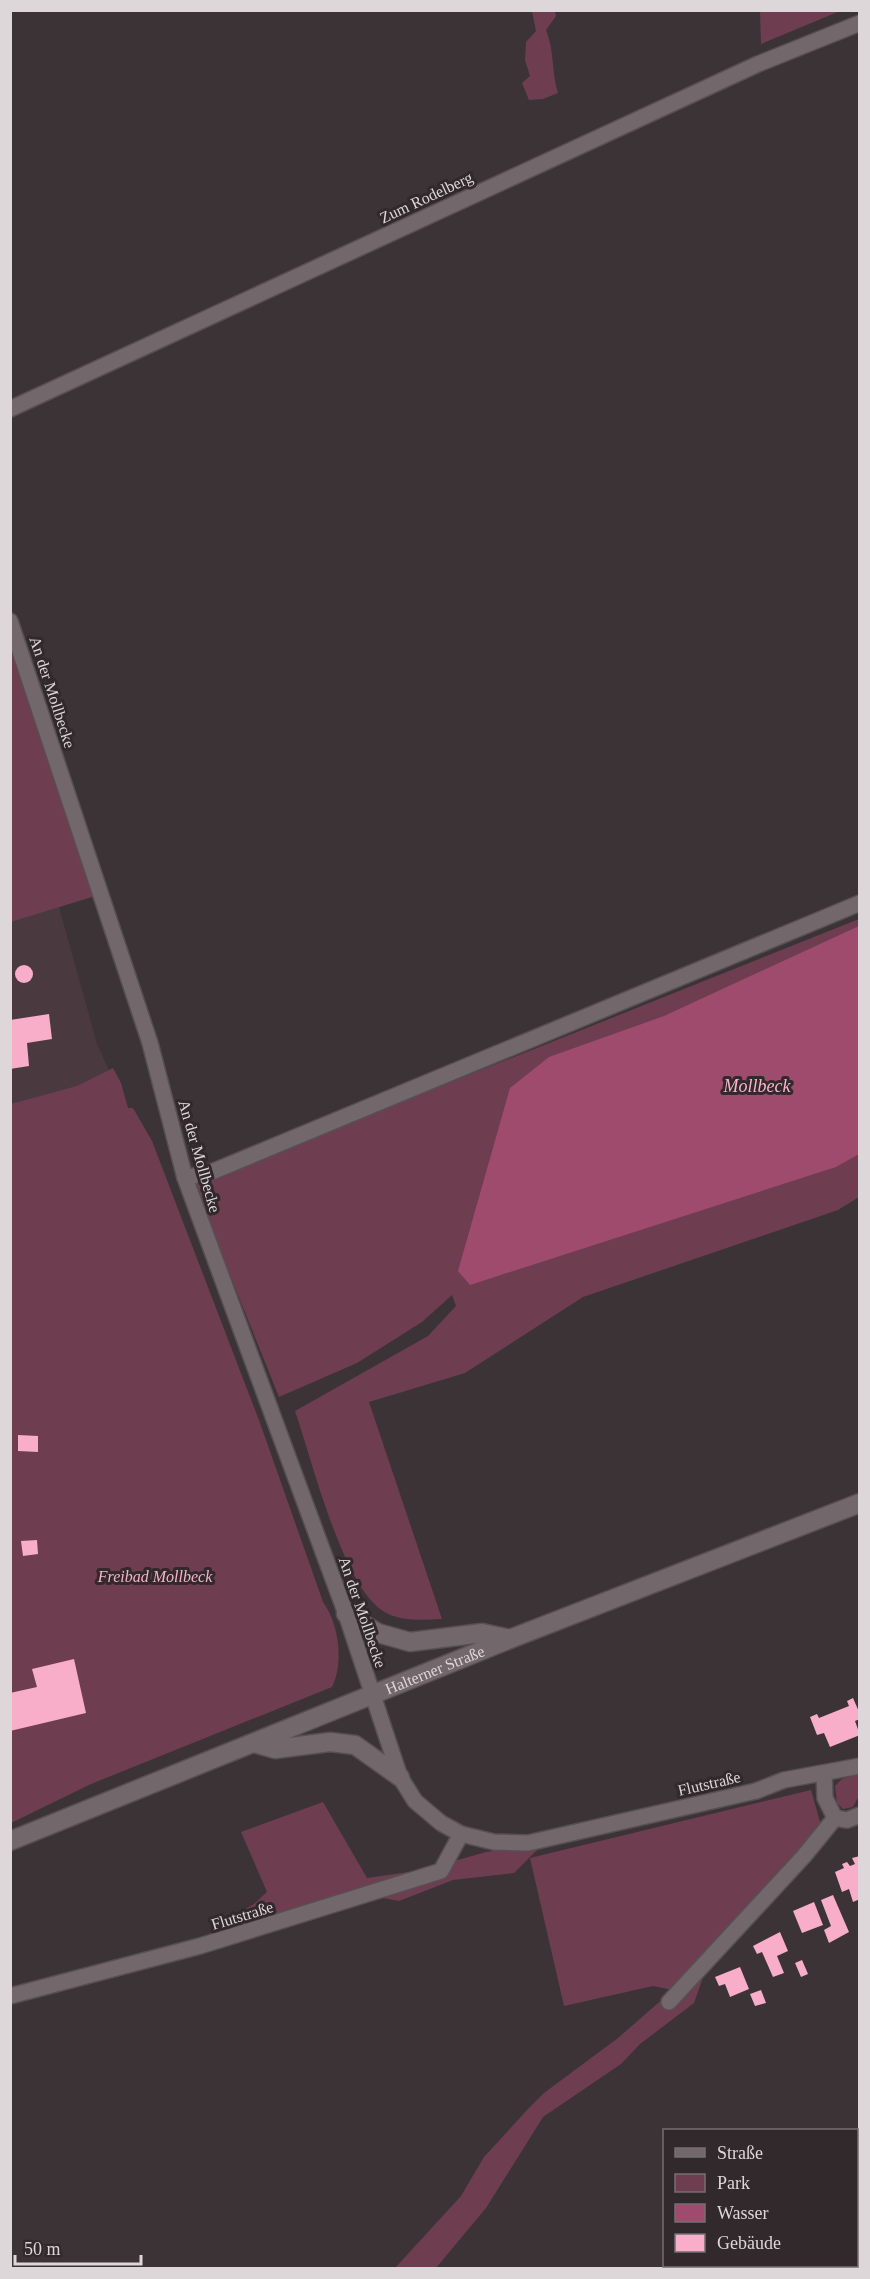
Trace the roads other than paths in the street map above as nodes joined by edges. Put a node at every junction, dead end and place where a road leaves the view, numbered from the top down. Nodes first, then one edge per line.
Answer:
1 (860, 23) edge
2 (10, 409) edge
3 (10, 621) edge
4 (860, 903) edge
5 (185, 1178) junction
6 (860, 1503) edge
7 (346, 1614) junction
8 (510, 1639) junction
9 (373, 1694) junction
10 (254, 1743) junction
11 (860, 1766) edge
12 (824, 1773) junction
13 (400, 1776) junction
14 (860, 1815) edge
15 (835, 1818) junction
16 (461, 1834) junction
17 (10, 1841) edge
18 (10, 1995) edge
19 (669, 2002) dead end

1 - 2 street, Zum Rodelberg
3 - 5 street, An der Mollbecke
4 - 5 street
5 - 7 street, An der Mollbecke
6 - 8 main road, Halterner Straße
7 - 8 main road
7 - 9 street, An der Mollbecke
8 - 9 main road, Halterner Straße
9 - 10 main road, Halterner Straße
9 - 13 street, Flutstraße
10 - 13 main road
10 - 17 main road, Halterner Straße
11 - 12 street, Flutstraße
12 - 15 street
12 - 16 street, Flutstraße
13 - 16 street, Flutstraße
14 - 15 street
15 - 19 street
16 - 18 street, Flutstraße

